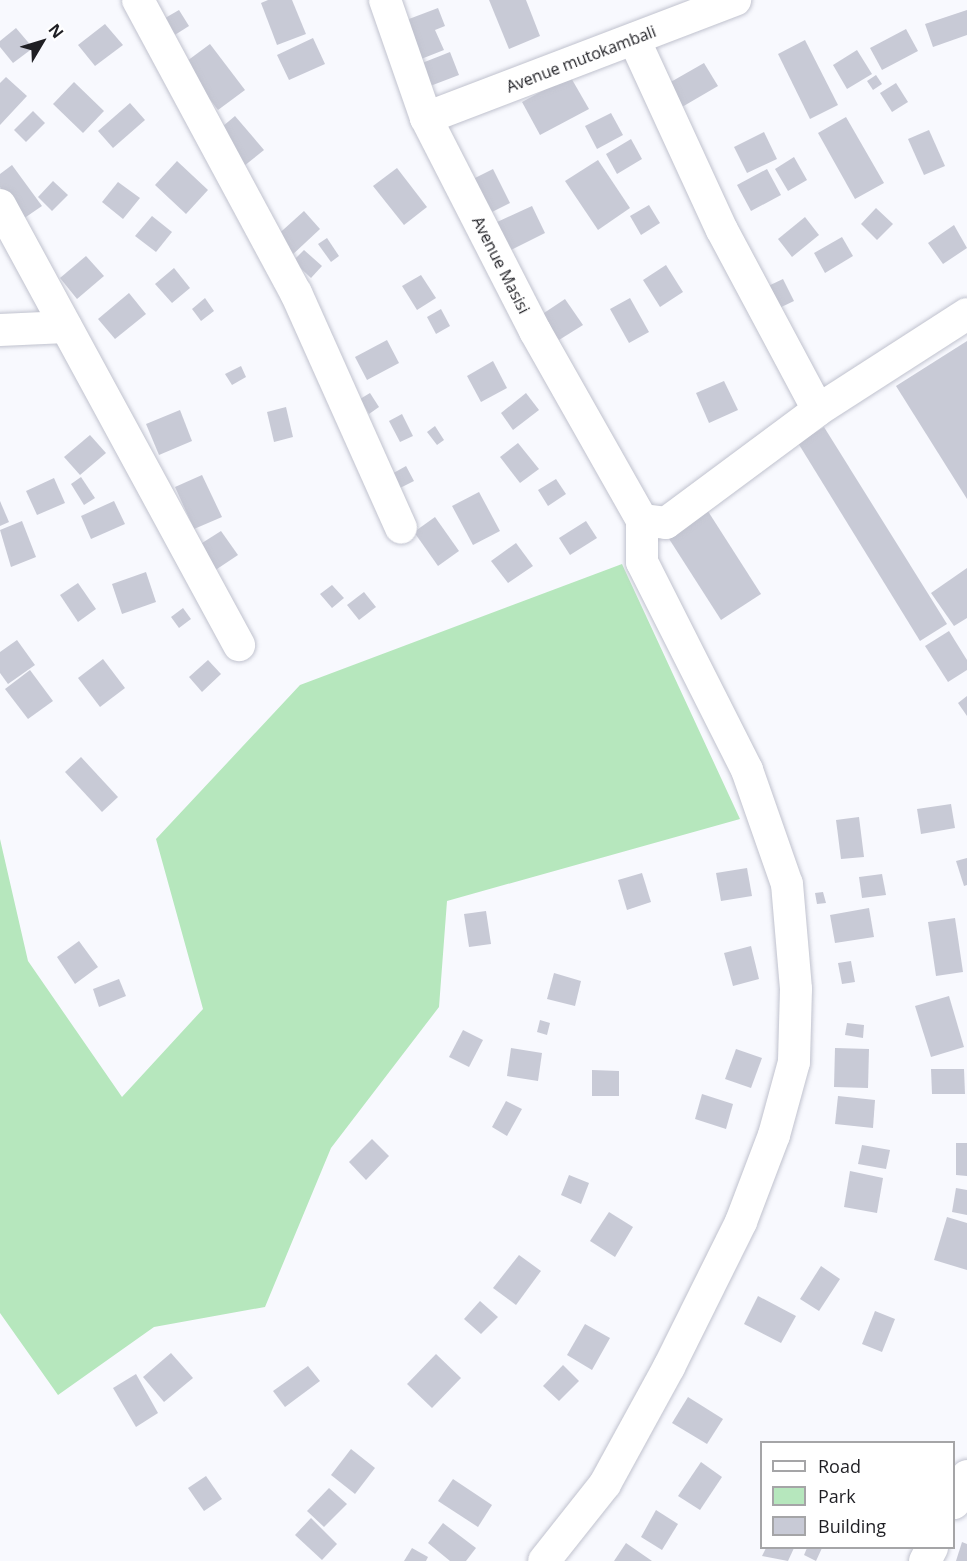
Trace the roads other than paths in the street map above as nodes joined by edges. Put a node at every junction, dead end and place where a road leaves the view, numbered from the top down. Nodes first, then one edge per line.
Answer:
1 (138, 0) edge
2 (385, 0) edge
3 (735, 0) edge
4 (634, 39) junction
5 (426, 118) junction
6 (0, 205) edge
7 (967, 314) edge
8 (66, 327) junction
9 (0, 330) edge
10 (818, 410) junction
11 (642, 520) junction
12 (401, 528) dead end
13 (240, 645) dead end
14 (967, 1476) edge
15 (955, 1501) edge
16 (544, 1561) edge

1 - 12 street
2 - 5 street, Avenue Masisi
3 - 4 street, Avenue mutokambali
4 - 5 street, Avenue mutokambali
4 - 10 street
5 - 11 street, Avenue Masisi
6 - 8 street
7 - 10 street
8 - 9 street
8 - 13 street
10 - 11 street
11 - 16 street
14 - 15 street

